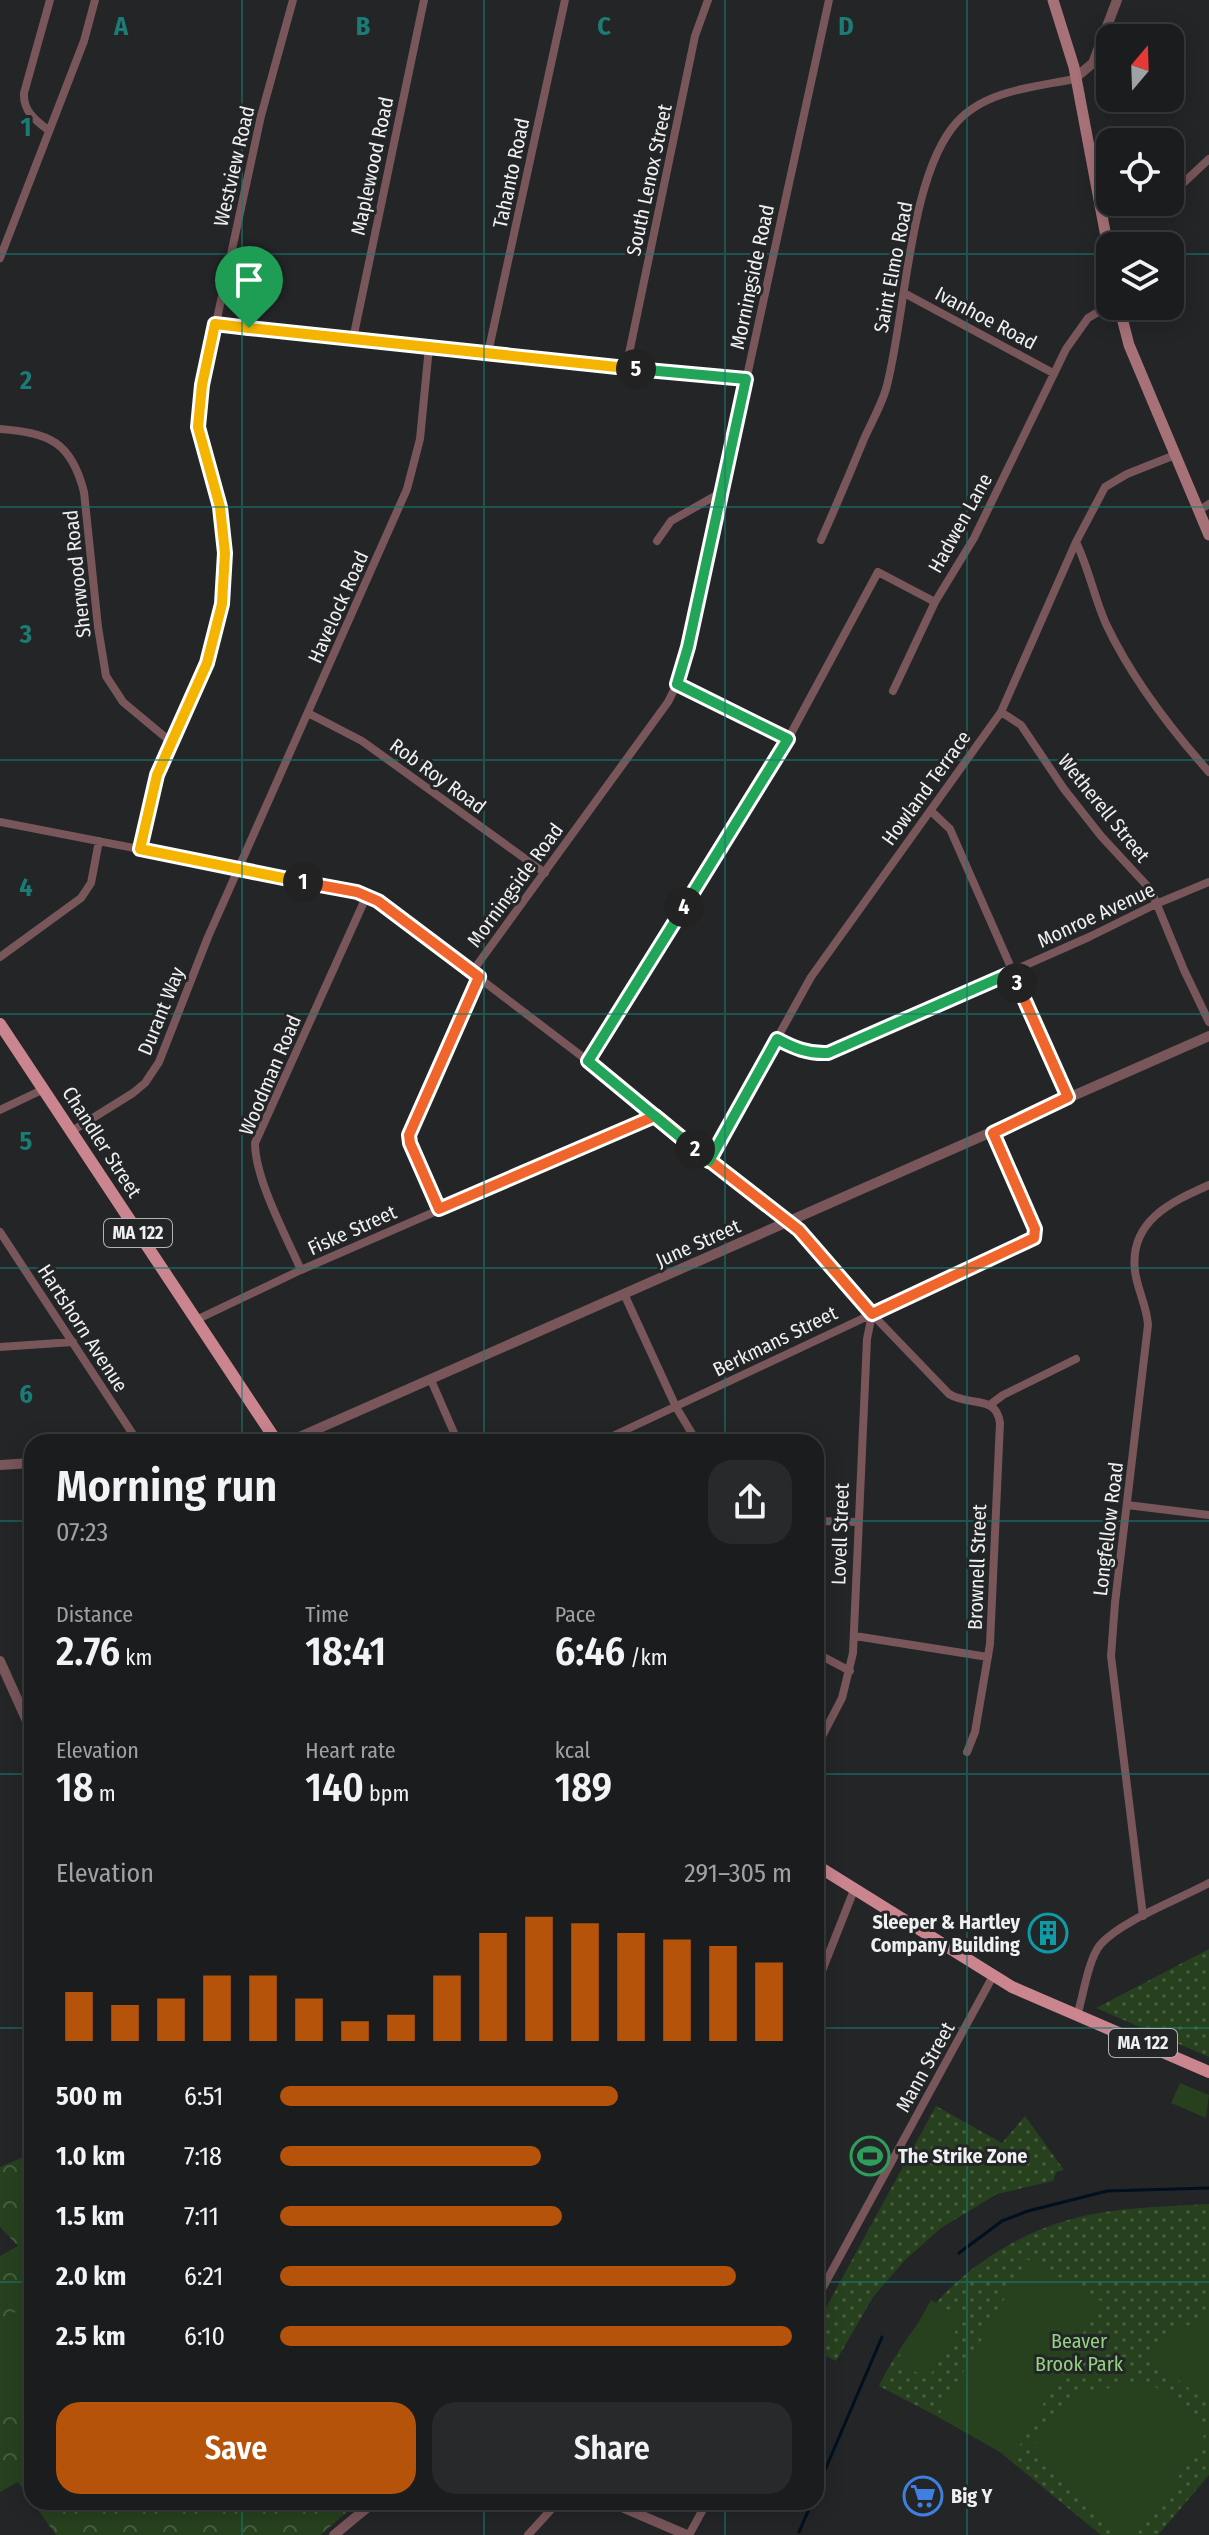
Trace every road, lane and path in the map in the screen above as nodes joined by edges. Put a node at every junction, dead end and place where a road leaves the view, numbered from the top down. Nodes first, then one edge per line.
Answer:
1 (50, 0) edge
2 (95, 0) edge
3 (293, 0) edge
4 (424, 0) edge
5 (565, 0) edge
6 (708, 0) edge
7 (829, 0) edge
8 (1053, 0) edge
9 (1117, 0) edge
10 (1074, 79) junction
11 (48, 130) junction
12 (1209, 159) edge
13 (1184, 182) edge
14 (1096, 186) edge
15 (0, 258) edge
16 (904, 293) junction
17 (1096, 312) edge
18 (1123, 320) edge
19 (215, 324) junction
20 (353, 339) junction
21 (429, 347) junction
22 (488, 353) junction
23 (626, 368) junction
24 (1053, 373) junction
25 (746, 379) junction
26 (0, 429) edge
27 (1175, 455) junction
28 (722, 492) junction
29 (1204, 508) edge
30 (1209, 535) edge
31 (821, 540) dead end
32 (657, 541) dead end
33 (1076, 542) junction
34 (935, 602) junction
35 (677, 684) junction
36 (893, 691) dead end
37 (1001, 712) junction
38 (308, 713) junction
39 (788, 739) junction
40 (171, 742) junction
41 (1209, 772) edge
42 (931, 811) junction
43 (0, 822) edge
44 (99, 841) junction
45 (140, 849) junction
46 (238, 870) junction
47 (545, 873) junction
48 (1209, 882) edge
49 (367, 895) junction
50 (1156, 904) junction
51 (0, 957) edge
52 (1013, 972) junction
53 (476, 974) junction
54 (1209, 1022) edge
55 (0, 1024) edge
56 (1209, 1036) edge
57 (777, 1039) junction
58 (588, 1061) junction
59 (44, 1089) junction
60 (1068, 1097) junction
61 (0, 1110) edge
62 (655, 1116) junction
63 (72, 1131) junction
64 (993, 1133) junction
65 (709, 1161) junction
66 (1209, 1185) edge
67 (439, 1209) junction
68 (788, 1223) junction
69 (0, 1232) edge
70 (301, 1270) junction
71 (625, 1296) junction
72 (872, 1314) junction
73 (196, 1320) junction
74 (73, 1342) junction
75 (0, 1347) edge
76 (1076, 1359) dead end
77 (431, 1380) junction
78 (991, 1404) junction
79 (676, 1407) junction
80 (133, 1434) edge
81 (272, 1434) edge
82 (306, 1434) edge
83 (455, 1434) edge
84 (617, 1434) edge
85 (692, 1434) edge
86 (24, 1464) edge
87 (0, 1465) edge
88 (1127, 1505) junction
89 (1209, 1515) edge
90 (824, 1521) edge
91 (858, 1522) junction
92 (855, 1636) junction
93 (824, 1657) edge
94 (988, 1657) junction
95 (0, 1661) edge
96 (850, 1671) junction
97 (24, 1714) edge
98 (824, 1733) edge
99 (967, 1752) dead end
100 (824, 1870) edge
101 (1209, 1883) edge
102 (854, 1890) junction
103 (1143, 1916) junction
104 (824, 1966) edge
105 (993, 1976) junction
106 (1077, 2016) junction
107 (1209, 2072) edge
108 (824, 2285) edge
109 (364, 2510) edge
110 (551, 2510) edge
111 (625, 2510) edge
112 (702, 2510) edge
113 (665, 2531) edge
114 (334, 2535) edge
115 (528, 2535) edge
116 (688, 2535) edge

1 - 11 street
2 - 11 street
3 - 19 street, Westview Road
4 - 20 street, Maplewood Road
5 - 22 street, Tahanto Road
6 - 23 street, South Lenox Street
7 - 25 street, Morningside Road
8 - 10 main road
9 - 10 street
10 - 14 main road
10 - 16 street, Saint Elmo Road
11 - 15 street
12 - 13 street
16 - 24 street, Ivanhoe Road
16 - 31 street, Saint Elmo Road
17 - 24 street, Hadwen Lane
18 - 27 main road
19 - 20 street
19 - 40 street, Westview Road
20 - 21 street
21 - 22 street
21 - 38 street, Havelock Road
22 - 23 street
23 - 25 street
24 - 34 street, Hadwen Lane
25 - 28 street, Morningside Road
26 - 40 street, Sherwood Road
27 - 29 main road
27 - 33 street, Howland Terrace
28 - 32 street
28 - 35 street, Morningside Road
29 - 30 main road
33 - 37 street, Howland Terrace
33 - 41 street
34 - 36 street
34 - 39 street, Hadwen Lane
35 - 39 street
35 - 47 street, Morningside Road
37 - 42 street, Howland Terrace
37 - 50 street, Wetherell Street
38 - 46 street, Havelock Road
38 - 47 street, Rob Roy Road
39 - 58 street
40 - 45 street, Westview Road
42 - 52 street
42 - 57 street, Howland Terrace
43 - 44 street
44 - 45 street
44 - 51 street
45 - 46 street
46 - 49 street
46 - 63 street, Durant Way
47 - 53 street, Morningside Road
48 - 50 street, Monroe Avenue
49 - 53 street
49 - 70 street, Woodman Road
50 - 52 street, Monroe Avenue
50 - 54 street, Wetherell Street
52 - 57 street, Monroe Avenue
52 - 60 street
53 - 58 street
53 - 67 street, Morningside Road
55 - 59 main road, Chandler Street / MA 122
56 - 60 street, June Street
57 - 65 street, Howland Terrace
58 - 62 street
59 - 61 street
59 - 63 main road, Chandler Street / MA 122
60 - 64 street, June Street
62 - 65 street
62 - 67 street, Fiske Street
63 - 73 main road, Chandler Street / MA 122
64 - 68 street, June Street
64 - 72 street, Berkmans Street
65 - 68 street
66 - 88 street, Longfellow Road
67 - 70 street, Fiske Street
68 - 71 street, June Street
68 - 72 street
69 - 74 street, Hartshorn Avenue
70 - 73 street, Fiske Street
71 - 77 street, June Street
71 - 79 street
72 - 78 street
72 - 79 street, Berkmans Street
72 - 91 street, Lovell Street
73 - 81 main road, Chandler Street / MA 122
74 - 75 street
74 - 80 street, Hartshorn Avenue
76 - 78 street
77 - 82 street, June Street
77 - 83 street
78 - 94 street, Brownell Street
79 - 84 street, Berkmans Street
79 - 85 street
86 - 87 street
88 - 89 street
88 - 103 street, Longfellow Road
90 - 91 street
91 - 92 street, Lovell Street
92 - 94 street
92 - 96 street, Lovell Street
93 - 96 street
94 - 99 street, Brownell Street
95 - 97 street
96 - 98 street, Lovell Street
100 - 102 main road, MA 122
101 - 103 street
102 - 104 street
102 - 105 main road, MA 122
103 - 106 street
105 - 106 main road, MA 122
105 - 108 street, Mann Street
106 - 107 main road, MA 122
109 - 114 street
110 - 115 street
111 - 113 street
112 - 116 street
113 - 116 street

